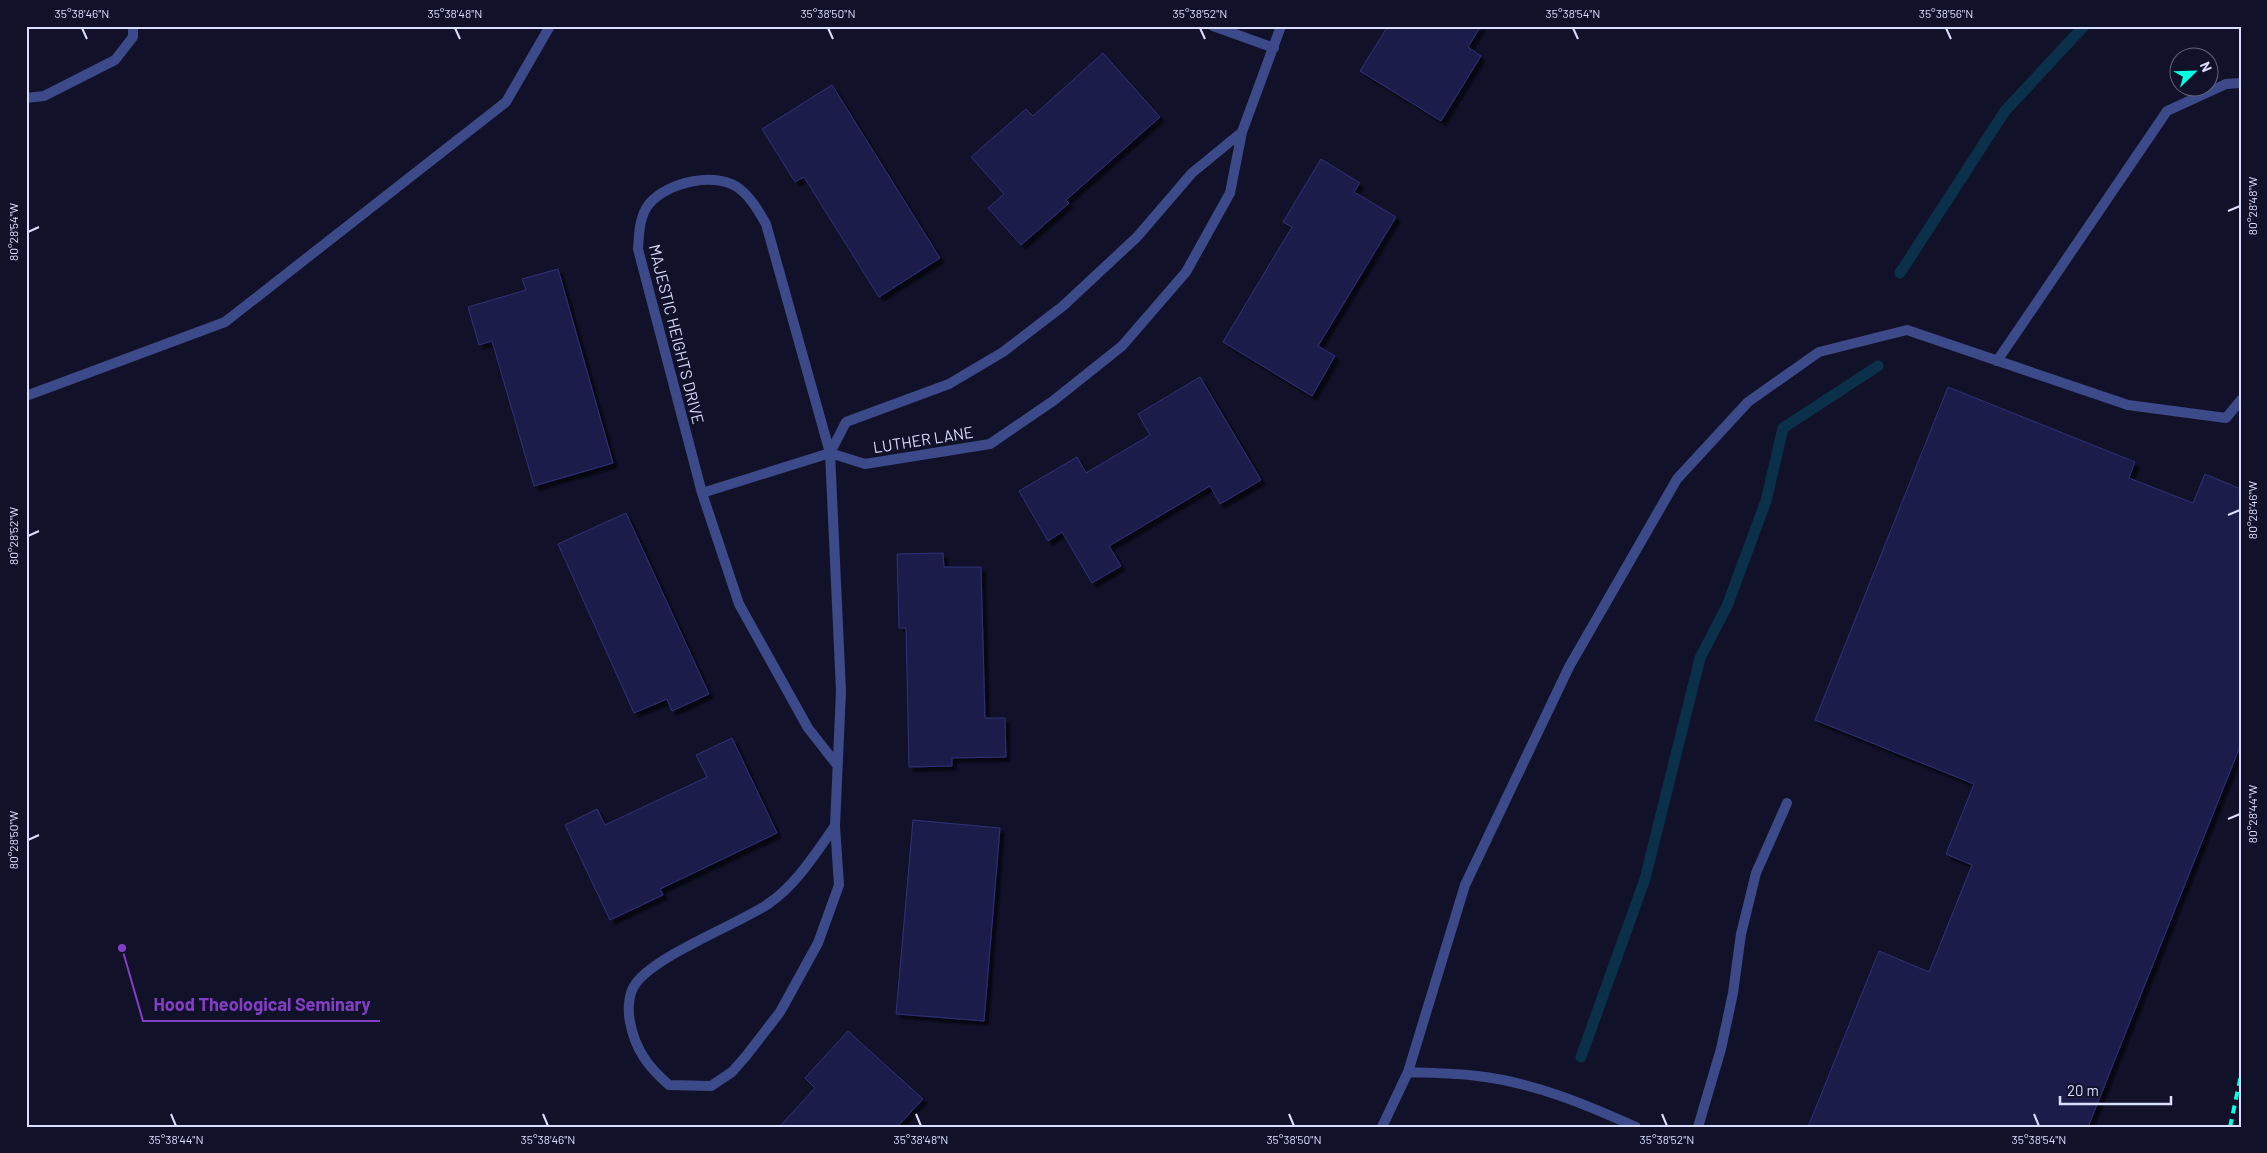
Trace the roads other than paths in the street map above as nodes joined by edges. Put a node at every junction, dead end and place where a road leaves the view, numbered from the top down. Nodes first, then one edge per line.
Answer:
1 (134, 26) edge
2 (550, 26) edge
3 (1213, 26) edge
4 (1281, 26) edge
5 (1274, 48) junction
6 (2241, 83) edge
7 (26, 98) edge
8 (1242, 132) junction
9 (1997, 361) junction
10 (26, 396) edge
11 (2241, 400) edge
12 (830, 453) junction
13 (702, 493) junction
14 (837, 765) junction
15 (1787, 803) dead end
16 (835, 826) junction
17 (1408, 1072) junction
18 (1382, 1127) edge
19 (1636, 1127) edge
20 (1698, 1127) edge

1 - 7 street
2 - 10 street
3 - 5 street
4 - 5 street, LUTHER LANE
5 - 8 street, LUTHER LANE
6 - 9 street
8 - 12 street, LUTHER LANE
8 - 12 street, LUTHER LANE
9 - 11 street
9 - 17 street
12 - 13 street
12 - 13 street, MAJESTIC HEIGHTS DRIVE
12 - 14 street, MAJESTIC HEIGHTS DRIVE
13 - 14 street, MAJESTIC HEIGHTS DRIVE
14 - 16 street, MAJESTIC HEIGHTS DRIVE
15 - 20 street
16 - 16 street, MAJESTIC HEIGHTS DRIVE
17 - 18 street
17 - 19 street

